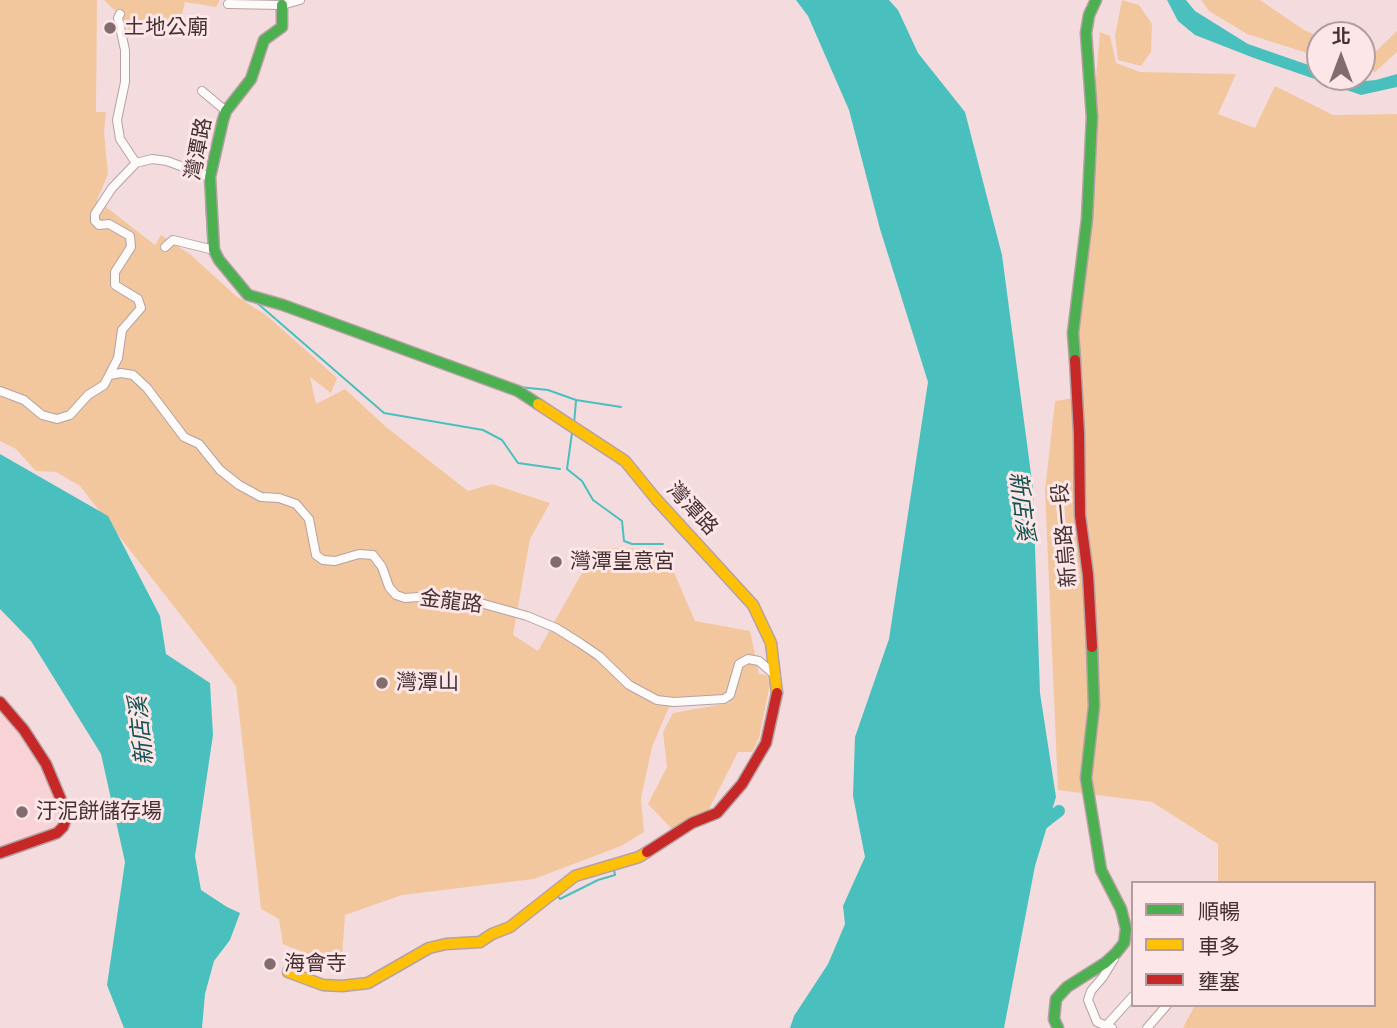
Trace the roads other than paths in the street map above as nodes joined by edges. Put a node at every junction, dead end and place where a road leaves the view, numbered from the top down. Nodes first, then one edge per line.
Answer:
1 (300, 0) edge
2 (1097, 0) edge
3 (228, 4) dead end
4 (282, 5) junction
5 (120, 14) dead end
6 (202, 91) dead end
7 (226, 111) junction
8 (136, 163) junction
9 (209, 177) junction
10 (165, 247) dead end
11 (214, 250) junction
12 (110, 375) junction
13 (0, 391) edge
14 (777, 677) junction
15 (0, 702) edge
16 (0, 853) edge
17 (1116, 953) junction
18 (288, 972) dead end
19 (1131, 999) edge
20 (1165, 1007) edge
21 (1109, 1027) edge
22 (1058, 1028) edge
23 (1147, 1028) edge

1 - 4 street
2 - 17 street, 新烏路一段
3 - 4 street
4 - 7 street, 灣潭路
5 - 8 street
6 - 7 street
7 - 9 street, 灣潭路
8 - 9 street
8 - 12 street
9 - 11 street, 灣潭路
10 - 11 street
11 - 14 street, 灣潭路
12 - 13 street
12 - 14 street, 金龍路
14 - 18 street, 灣潭路
15 - 16 street
17 - 21 street
17 - 22 street
19 - 21 street
20 - 23 street

